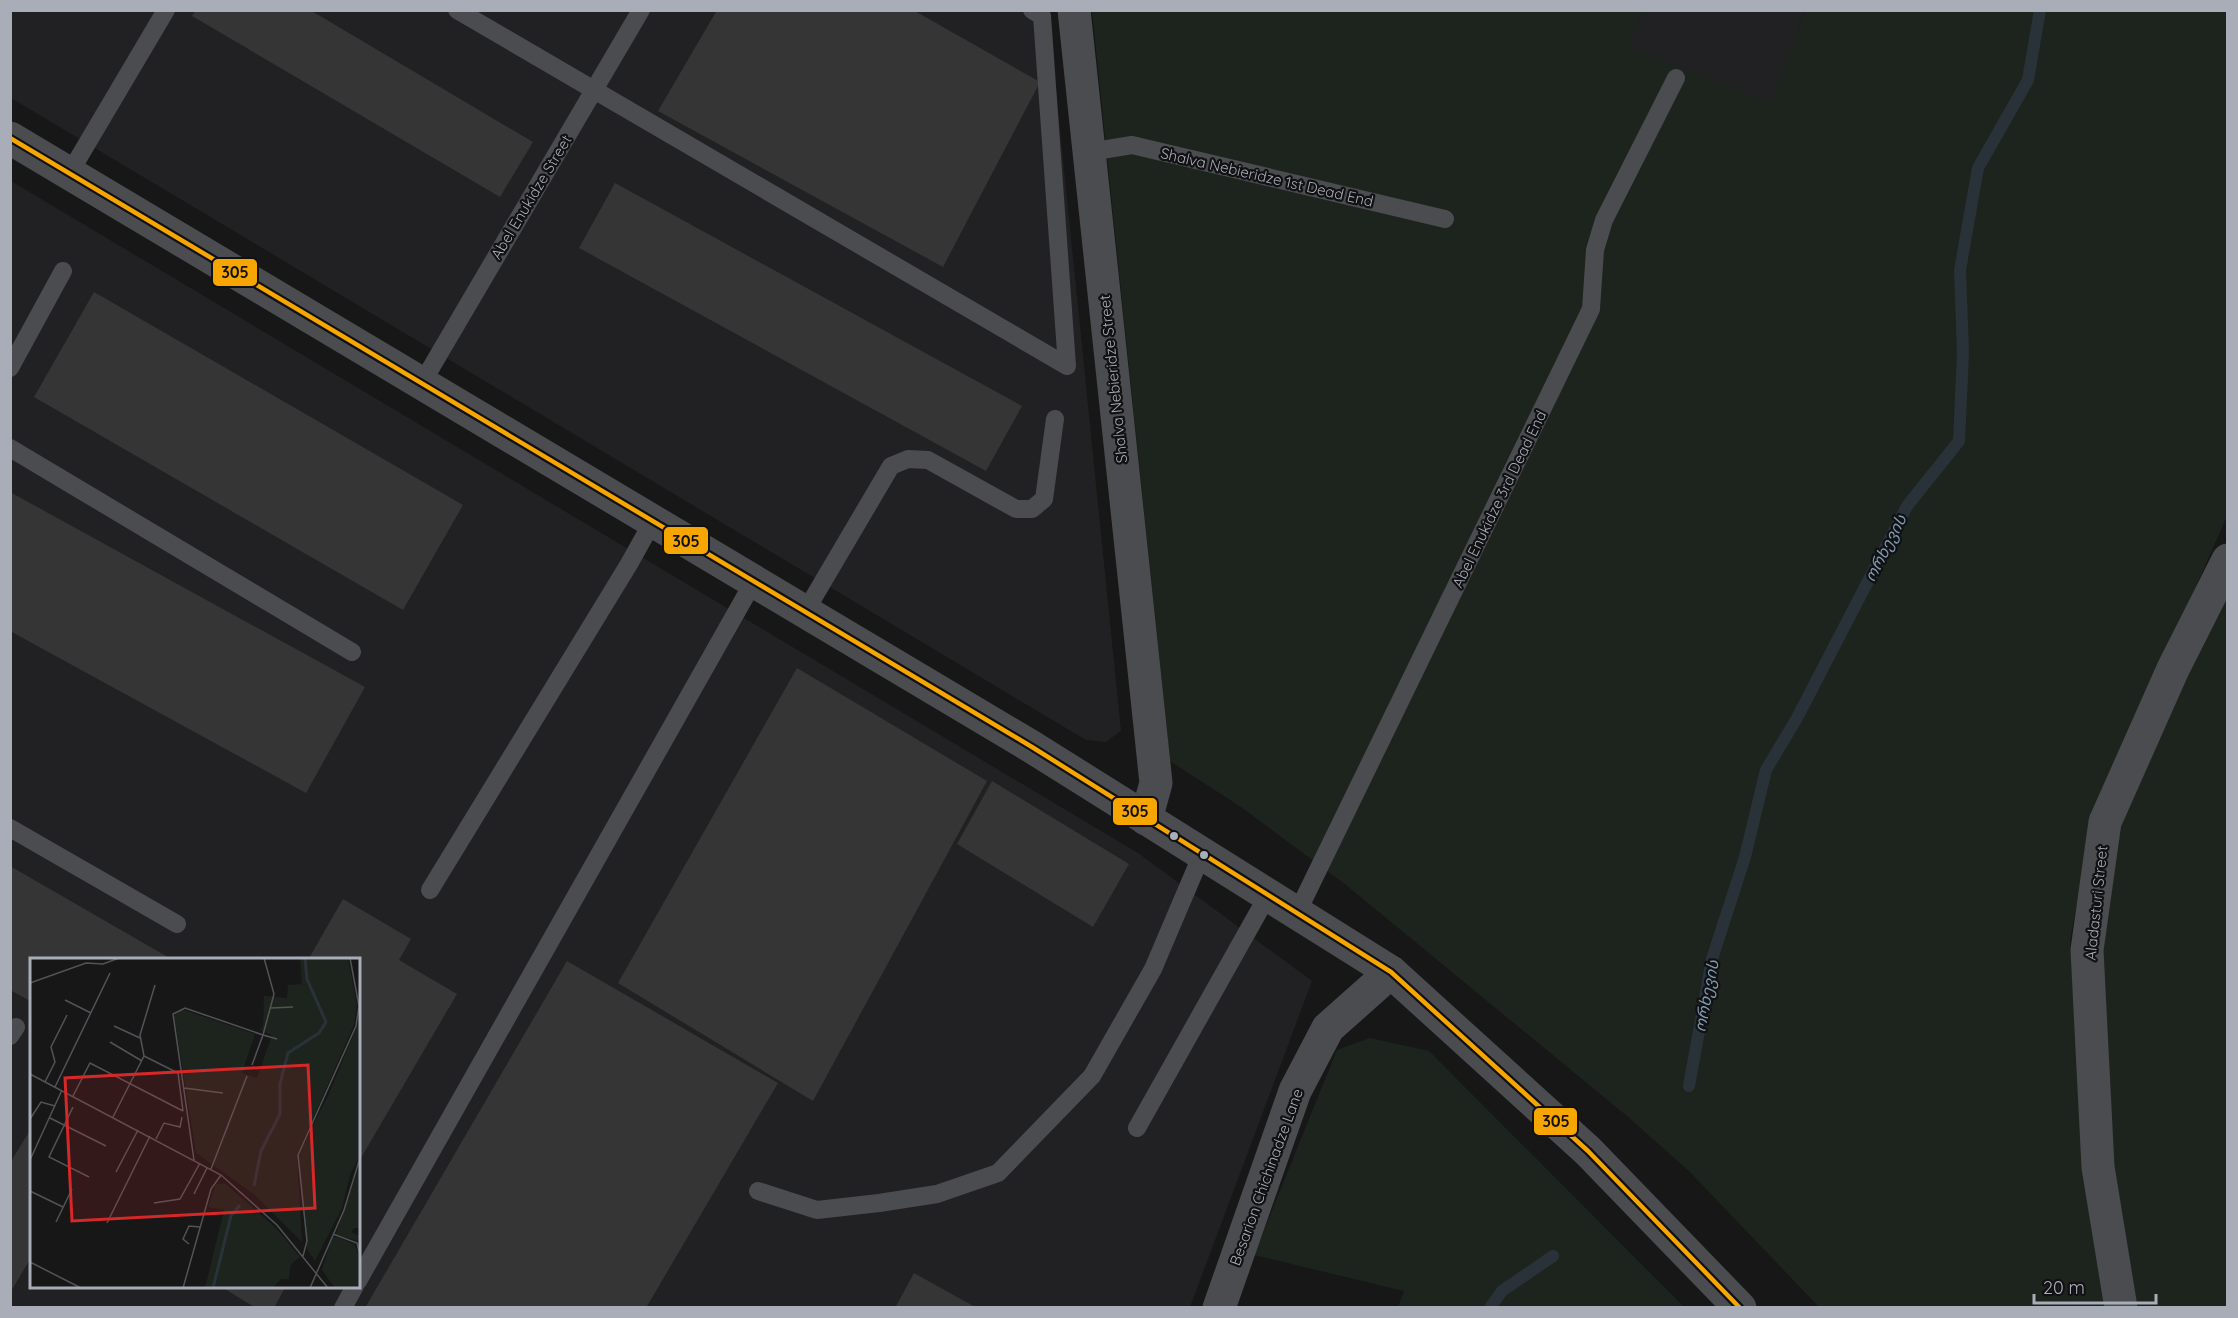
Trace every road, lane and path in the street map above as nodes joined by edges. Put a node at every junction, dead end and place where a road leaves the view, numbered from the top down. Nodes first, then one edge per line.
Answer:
1 (166, 10) edge
2 (457, 10) edge
3 (641, 10) edge
4 (1032, 10) edge
5 (1074, 10) edge
6 (1676, 78) dead end
7 (594, 91) junction
8 (10, 138) edge
9 (1089, 152) junction
10 (69, 174) junction
11 (1445, 219) dead end
12 (63, 271) dead end
13 (10, 368) edge
14 (422, 383) junction
15 (1055, 419) dead end
16 (10, 448) edge
17 (653, 521) junction
18 (2228, 560) edge
19 (754, 581) junction
20 (805, 612) junction
21 (352, 652) dead end
22 (1146, 819) junction
23 (10, 828) edge
24 (1202, 854) junction
25 (430, 890) dead end
26 (1268, 895) junction
27 (1296, 913) junction
28 (177, 924) dead end
29 (1391, 972) junction
30 (1137, 1128) dead end
31 (758, 1191) dead end
32 (360, 1277) edge
33 (354, 1288) edge
34 (343, 1308) edge
35 (1219, 1308) edge
36 (1740, 1308) edge
37 (2121, 1308) edge

1 - 10 lane
2 - 7 lane
3 - 7 lane, Abel Enukidze Street
4 - 7 lane
5 - 9 street, Shalva Nebieridze Street
6 - 27 lane, Abel Enukidze 3rd Dead End
7 - 14 lane, Abel Enukidze Street
8 - 10 street
9 - 11 lane, Shalva Nebieridze 1st Dead End
9 - 22 street, Shalva Nebieridze Street
10 - 14 street
12 - 13 lane
14 - 17 street
15 - 20 lane
16 - 21 lane
17 - 19 street
17 - 25 lane
18 - 37 street, Aladasturi Street
19 - 20 street
19 - 32 lane
20 - 22 street
22 - 24 street
23 - 28 lane
24 - 26 street
24 - 31 lane
26 - 27 street
26 - 30 lane
27 - 29 street
29 - 35 street, Besarion Chichinadze Lane
29 - 36 street
33 - 34 lane

